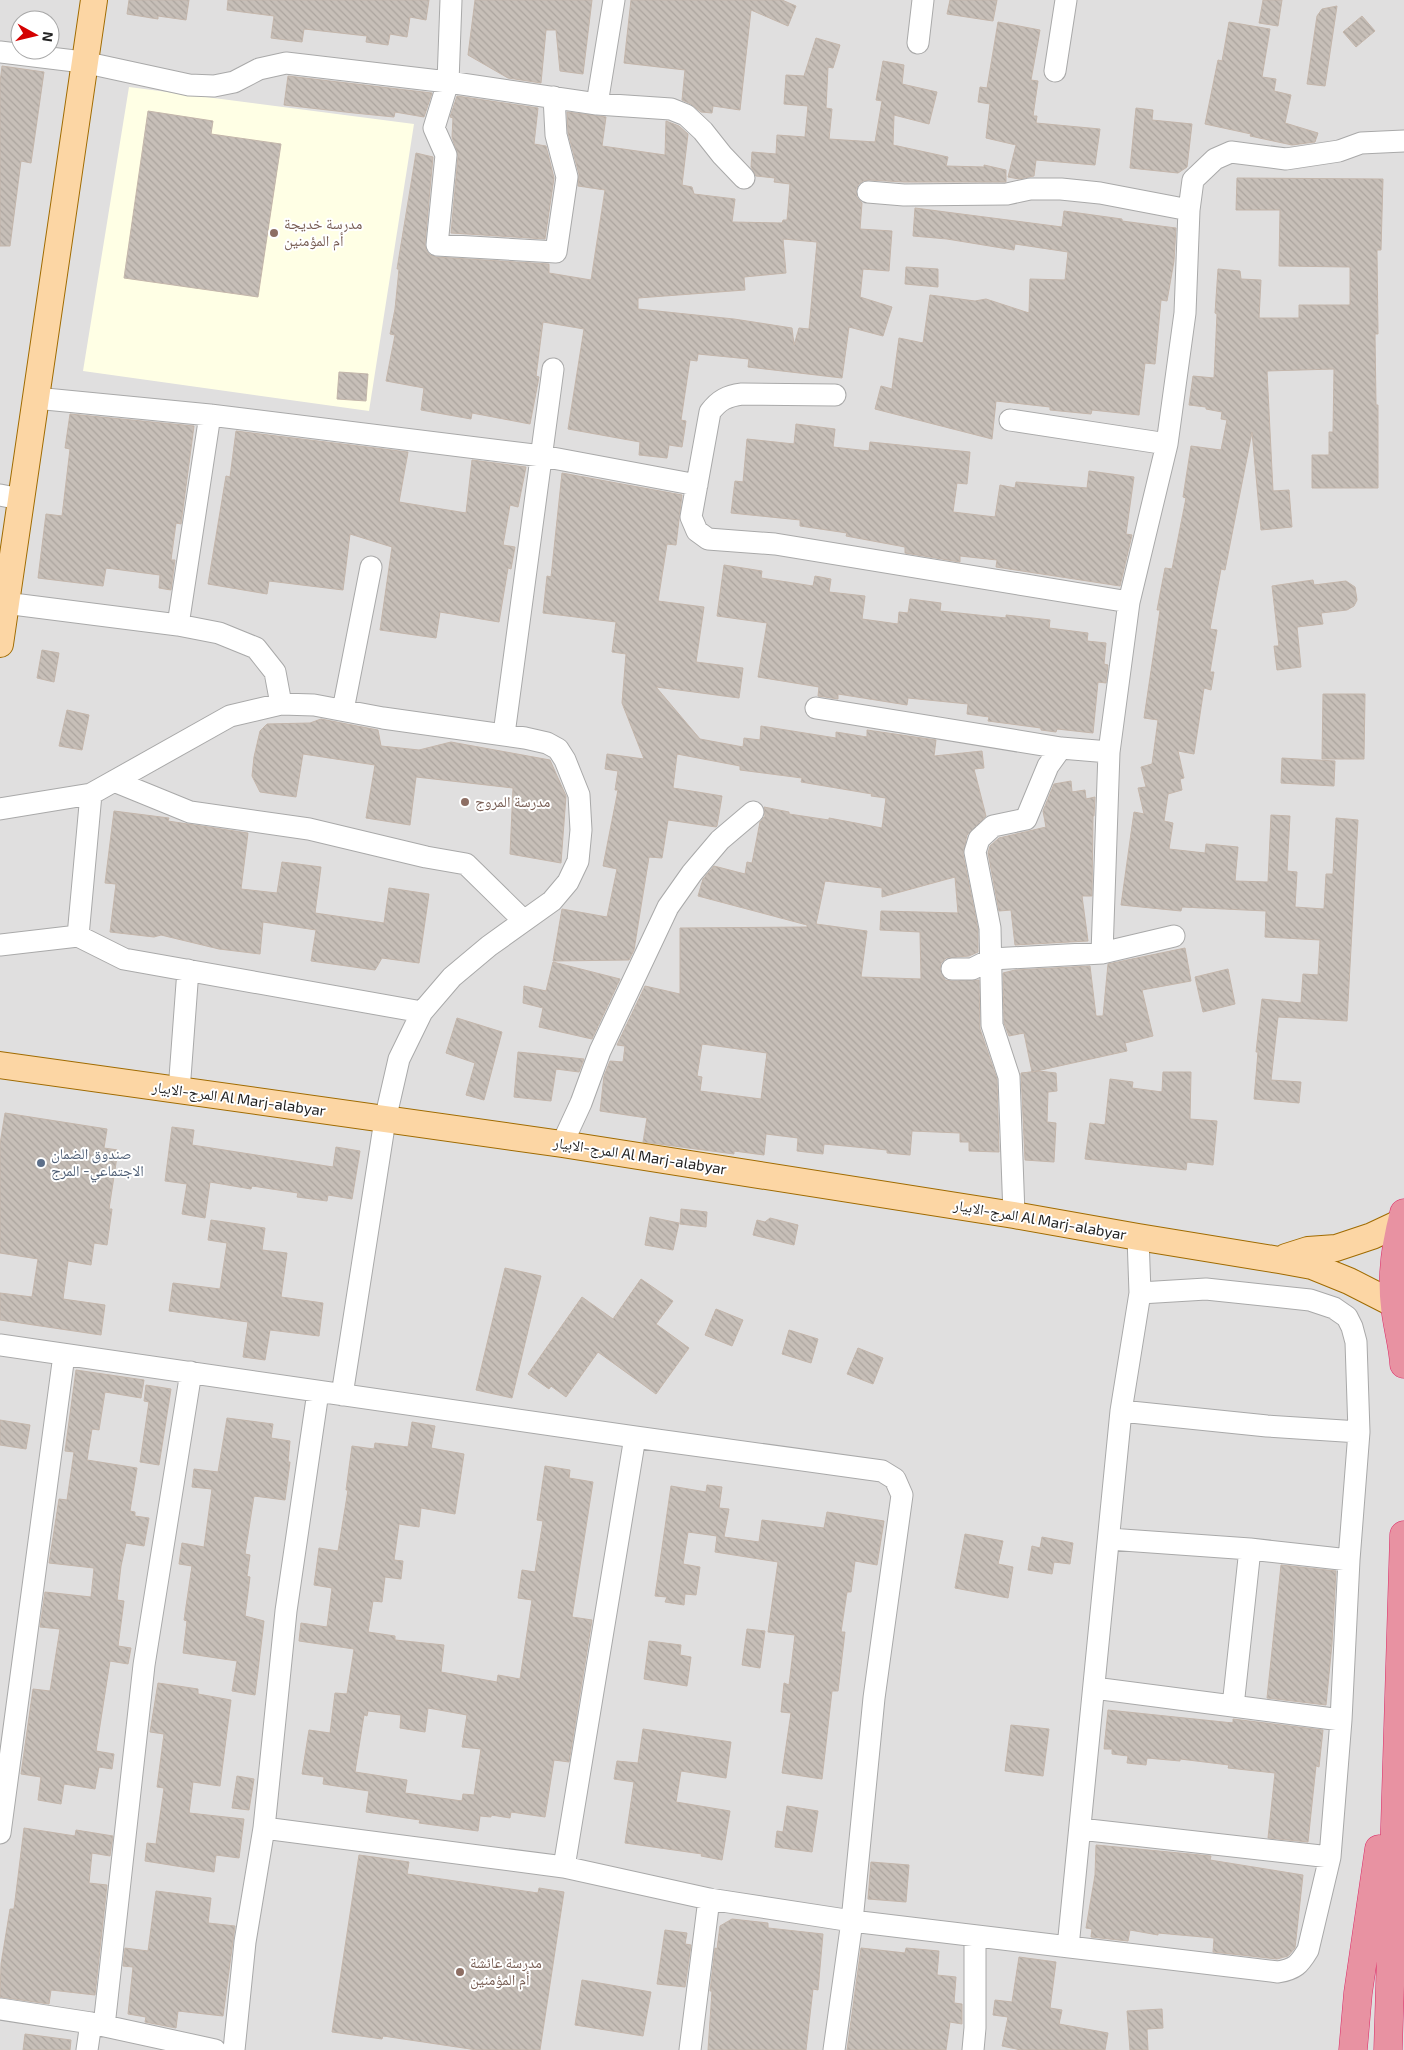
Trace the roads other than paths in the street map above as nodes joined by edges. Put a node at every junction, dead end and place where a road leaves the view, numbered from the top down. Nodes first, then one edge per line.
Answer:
1 (94, 0) edge
2 (451, 0) edge
3 (614, 0) edge
4 (924, 0) edge
5 (1066, 0) edge
6 (918, 42) dead end
7 (0, 52) edge
8 (84, 62) junction
9 (1055, 71) dead end
10 (448, 82) junction
11 (554, 97) junction
12 (597, 104) junction
13 (1404, 141) edge
14 (744, 178) dead end
15 (868, 192) dead end
16 (1190, 210) junction
17 (553, 368) dead end
18 (835, 395) dead end
19 (35, 398) junction
20 (210, 415) junction
21 (1010, 420) dead end
22 (1167, 444) junction
23 (542, 456) junction
24 (697, 485) junction
25 (10, 497) edge
26 (371, 567) dead end
27 (1129, 602) junction
28 (6, 603) junction
29 (178, 625) junction
30 (0, 644) edge
31 (281, 704) junction
32 (816, 708) dead end
33 (343, 710) junction
34 (504, 734) junction
35 (1061, 748) junction
36 (1109, 752) junction
37 (114, 781) junction
38 (91, 794) junction
39 (0, 810) edge
40 (754, 812) dead end
41 (524, 921) junction
42 (78, 936) junction
43 (1174, 936) dead end
44 (0, 945) edge
45 (1102, 953) junction
46 (992, 959) junction
47 (952, 969) dead end
48 (188, 970) junction
49 (422, 1012) junction
50 (0, 1065) edge
51 (179, 1091) junction
52 (386, 1120) junction
53 (562, 1144) junction
54 (1014, 1215) junction
55 (1403, 1218) edge
56 (1138, 1237) junction
57 (1279, 1260) junction
58 (1140, 1293) junction
59 (1399, 1307) edge
60 (0, 1345) edge
61 (64, 1355) junction
62 (1404, 1364) edge
63 (190, 1372) junction
64 (318, 1392) junction
65 (342, 1395) junction
66 (1121, 1411) junction
67 (1359, 1432) junction
68 (635, 1437) junction
69 (1404, 1535) edge
70 (1109, 1538) junction
71 (1250, 1549) junction
72 (1349, 1560) junction
73 (1094, 1688) junction
74 (1233, 1706) junction
75 (1341, 1720) junction
76 (1396, 1761) junction
77 (264, 1828) junction
78 (1080, 1829) junction
79 (0, 1833) edge
80 (1330, 1857) junction
81 (564, 1867) junction
82 (709, 1899) junction
83 (852, 1921) junction
84 (975, 1936) junction
85 (1068, 1947) junction
86 (0, 2010) edge
87 (98, 2025) junction
88 (87, 2050) edge
89 (215, 2050) edge
90 (234, 2050) edge
91 (690, 2050) edge
92 (834, 2050) edge
93 (973, 2050) edge
94 (1354, 2050) edge
95 (1388, 2050) edge

1 - 8 main road
2 - 10 street
3 - 12 street
4 - 6 street
5 - 9 street
7 - 8 street
8 - 10 street
8 - 19 main road
10 - 11 street
10 - 11 street
11 - 12 street
12 - 14 street
13 - 16 street
15 - 16 street
16 - 22 street
17 - 23 street
18 - 24 street
19 - 20 street
19 - 25 main road
20 - 23 street
20 - 29 street
21 - 22 street
22 - 27 street
23 - 24 street
23 - 34 street
24 - 27 street
25 - 28 main road
26 - 33 street
27 - 36 street
28 - 29 street
28 - 30 main road
29 - 31 street
31 - 33 street
31 - 37 street
32 - 35 street
33 - 34 street
34 - 41 street
35 - 36 street
35 - 46 street
36 - 45 street
37 - 38 street
37 - 41 street
38 - 39 street
38 - 42 street
40 - 53 street
41 - 49 street
42 - 44 street
42 - 48 street
43 - 45 street
45 - 46 street
46 - 47 street
46 - 54 street
48 - 49 street
48 - 51 street
49 - 52 street
50 - 51 main road, المرج-الابيار Al Marj-alabyar
51 - 52 main road, المرج-الابيار Al Marj-alabyar
52 - 53 main road, المرج-الابيار Al Marj-alabyar
52 - 65 street
53 - 54 main road, المرج-الابيار Al Marj-alabyar
54 - 56 main road, المرج-الابيار Al Marj-alabyar
55 - 57 main road, المرج-الابيار Al Marj-alabyar
55 - 59 highway
56 - 57 main road, المرج-الابيار Al Marj-alabyar
56 - 58 street
57 - 59 main road, المرج-الابيار Al Marj-alabyar
58 - 66 street
58 - 67 street
59 - 62 highway
60 - 61 street
61 - 63 street
61 - 79 street
63 - 64 street
63 - 87 street
64 - 65 street
64 - 77 street
65 - 68 street
66 - 67 street
66 - 70 street
67 - 72 street
68 - 81 street
68 - 83 street
69 - 76 highway
70 - 71 street
70 - 73 street
71 - 72 street
71 - 74 street
72 - 75 street
73 - 74 street
73 - 78 street
74 - 75 street
75 - 80 street
76 - 94 highway
76 - 95 highway
77 - 81 street
77 - 90 street
78 - 80 street
78 - 85 street
80 - 85 street
81 - 82 street
82 - 83 street
82 - 91 street
83 - 84 street
83 - 92 street
84 - 85 street
84 - 93 street
86 - 87 street
87 - 88 street
87 - 89 street

